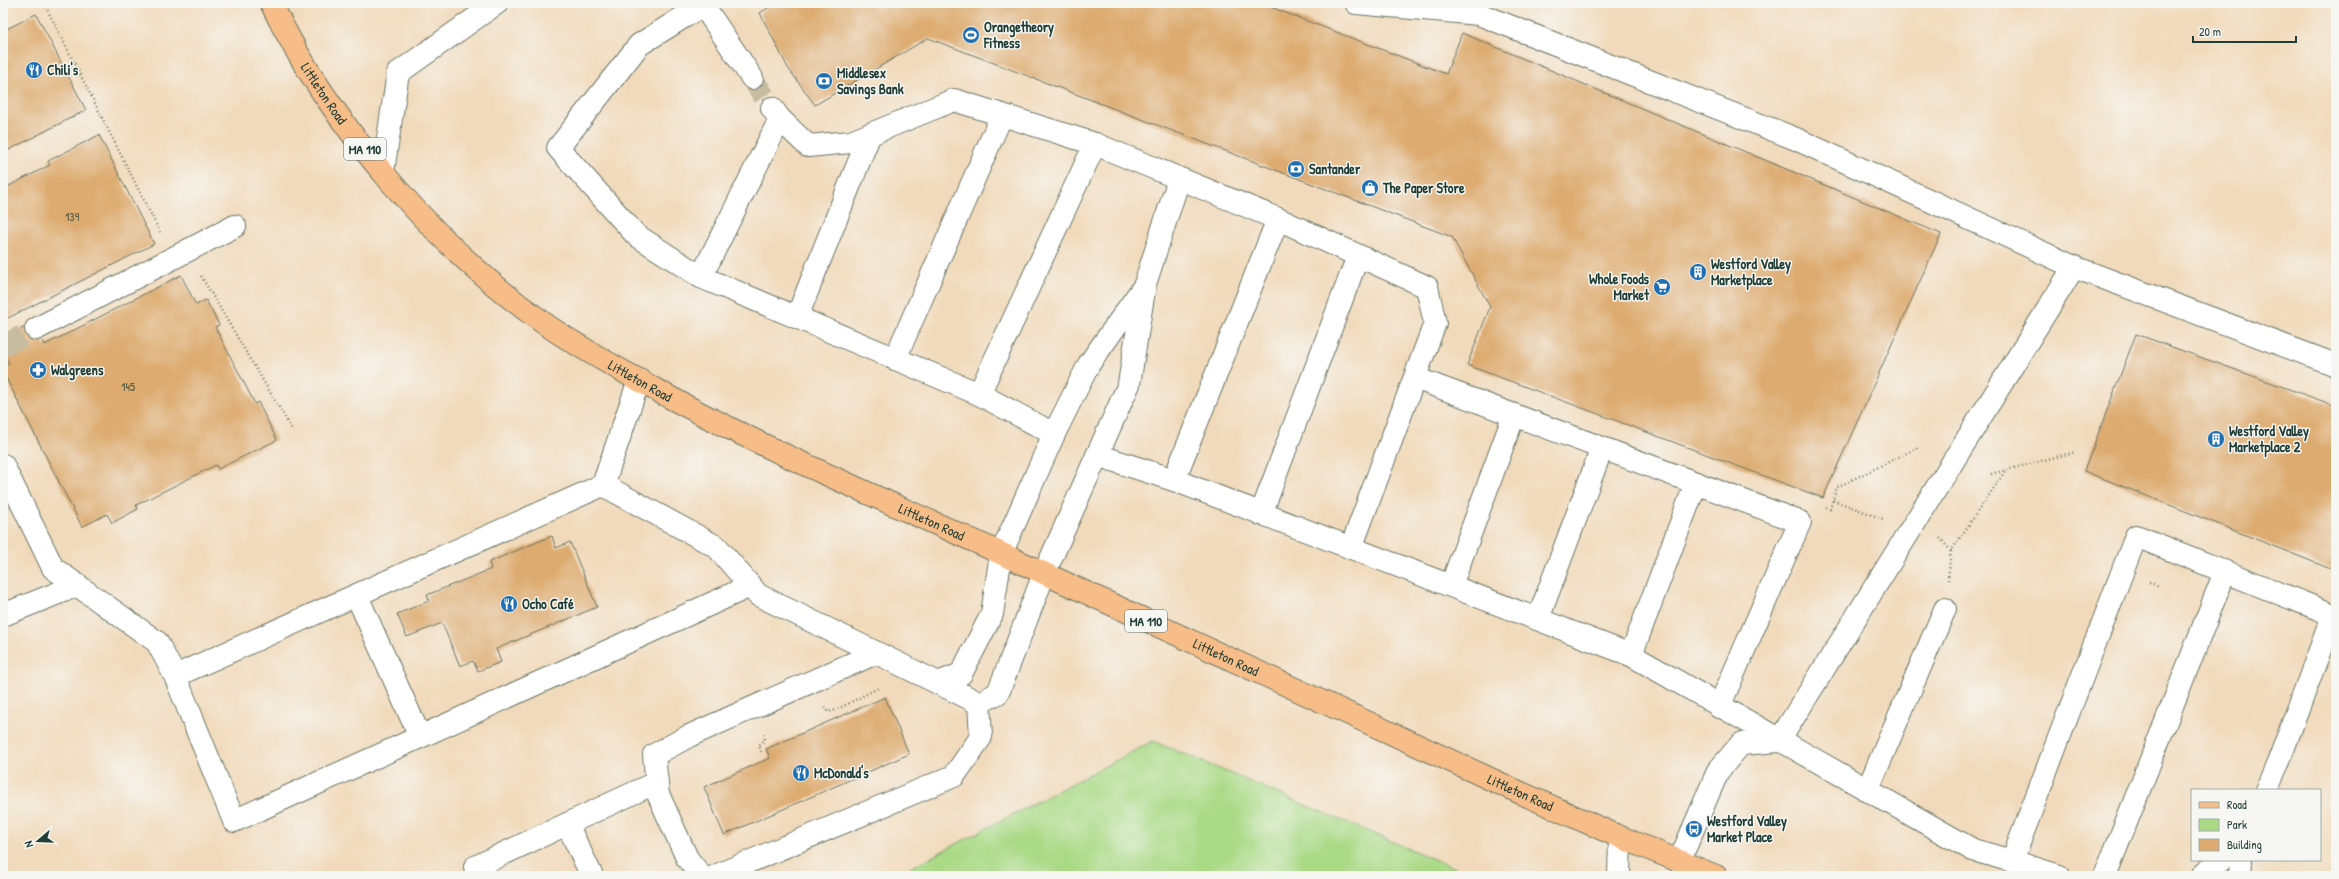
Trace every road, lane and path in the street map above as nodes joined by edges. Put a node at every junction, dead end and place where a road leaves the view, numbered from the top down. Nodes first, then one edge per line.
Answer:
1 (44, 3) edge
2 (271, 3) edge
3 (1356, 3) edge
4 (704, 4) edge
5 (484, 7) edge
6 (752, 78) tunnel mouth
7 (1002, 115) junction
8 (870, 134) junction
9 (1095, 144) junction
10 (383, 171) junction
11 (1179, 179) junction
12 (1278, 219) junction
13 (234, 226) dead end
14 (160, 232) dead end
15 (1358, 256) junction
16 (2074, 267) junction
17 (200, 274) dead end
18 (701, 277) junction
19 (1145, 284) junction
20 (797, 317) junction
21 (36, 329) tunnel mouth
22 (895, 359) junction
23 (2336, 365) edge
24 (1415, 378) junction
25 (640, 380) junction
26 (979, 394) junction
27 (1514, 415) junction
28 (293, 430) dead end
29 (1054, 434) junction
30 (1919, 447) dead end
31 (1602, 448) junction
32 (2075, 452) dead end
33 (1097, 455) junction
34 (3, 465) edge
35 (2006, 470) junction
36 (1991, 474) dead end
37 (1174, 480) junction
38 (1696, 483) junction
39 (603, 485) junction
40 (1833, 500) junction
41 (1823, 506) dead end
42 (1261, 514) junction
43 (1884, 519) dead end
44 (1936, 534) dead end
45 (1352, 548) junction
46 (1001, 554) junction
47 (2225, 572) junction
48 (1044, 574) junction
49 (78, 585) junction
50 (750, 586) junction
51 (1451, 586) junction
52 (357, 596) junction
53 (1945, 609) dead end
54 (3, 614) edge
55 (2335, 615) edge
56 (1538, 619) junction
57 (876, 653) junction
58 (1631, 655) junction
59 (175, 676) junction
60 (938, 683) junction
61 (979, 703) junction
62 (1720, 707) junction
63 (420, 737) junction
64 (1778, 741) junction
65 (657, 782) junction
66 (2266, 789) edge
67 (1868, 791) junction
68 (567, 824) junction
69 (1620, 837) junction
70 (2012, 861) junction
71 (2219, 861) edge
72 (2241, 861) edge
73 (1679, 862) junction
74 (475, 867) dead end
75 (592, 876) edge
76 (701, 876) edge
77 (715, 876) edge
78 (1619, 876) edge
79 (1716, 876) edge
80 (2059, 876) edge
81 (2105, 876) edge
82 (2202, 876) edge
83 (2240, 876) edge

1 - 14 path
2 - 10 main road, Littleton Road / MA 110
3 - 16 lane
4 - 6 lane
4 - 18 lane
5 - 10 lane
7 - 8 lane
7 - 9 lane
7 - 22 lane
8 - 18 lane
8 - 20 lane
9 - 11 lane
9 - 26 lane
10 - 25 main road, Littleton Road / MA 110
11 - 12 lane
11 - 19 lane
12 - 15 lane
12 - 37 lane
13 - 21 lane
15 - 24 lane
15 - 42 lane
16 - 23 lane
16 - 64 lane
17 - 28 path
18 - 20 lane
19 - 29 lane
19 - 33 lane
20 - 22 lane
22 - 26 lane
24 - 27 lane
24 - 45 lane
25 - 39 lane
25 - 46 main road, Littleton Road / MA 110
26 - 29 lane
27 - 31 lane
27 - 51 lane
29 - 46 lane
30 - 40 path
31 - 38 lane
31 - 56 lane
32 - 35 path
33 - 37 lane
33 - 48 lane
34 - 49 lane
35 - 36 path
35 - 44 path
37 - 42 lane
38 - 58 lane
38 - 62 lane
39 - 50 lane
39 - 52 lane
40 - 41 path
40 - 43 path
42 - 45 lane
45 - 51 lane
46 - 48 main road, Littleton Road / MA 110
46 - 60 lane
47 - 55 lane
47 - 70 lane
47 - 81 lane
48 - 61 lane
48 - 69 main road, Littleton Road / MA 110
49 - 54 lane
49 - 59 lane
50 - 57 lane
50 - 63 lane
51 - 56 lane
52 - 59 lane
52 - 63 lane
53 - 67 lane
55 - 66 lane
56 - 58 lane
57 - 60 lane
57 - 65 lane
58 - 62 lane
59 - 63 lane
60 - 61 lane
61 - 77 lane
62 - 64 lane
64 - 67 lane
64 - 73 lane
65 - 68 lane
65 - 76 lane
67 - 70 lane
68 - 74 lane
68 - 75 lane
69 - 73 main road, Littleton Road / MA 110
69 - 78 lane
70 - 80 lane
71 - 82 lane
72 - 83 lane
73 - 79 main road, Littleton Road / MA 110

